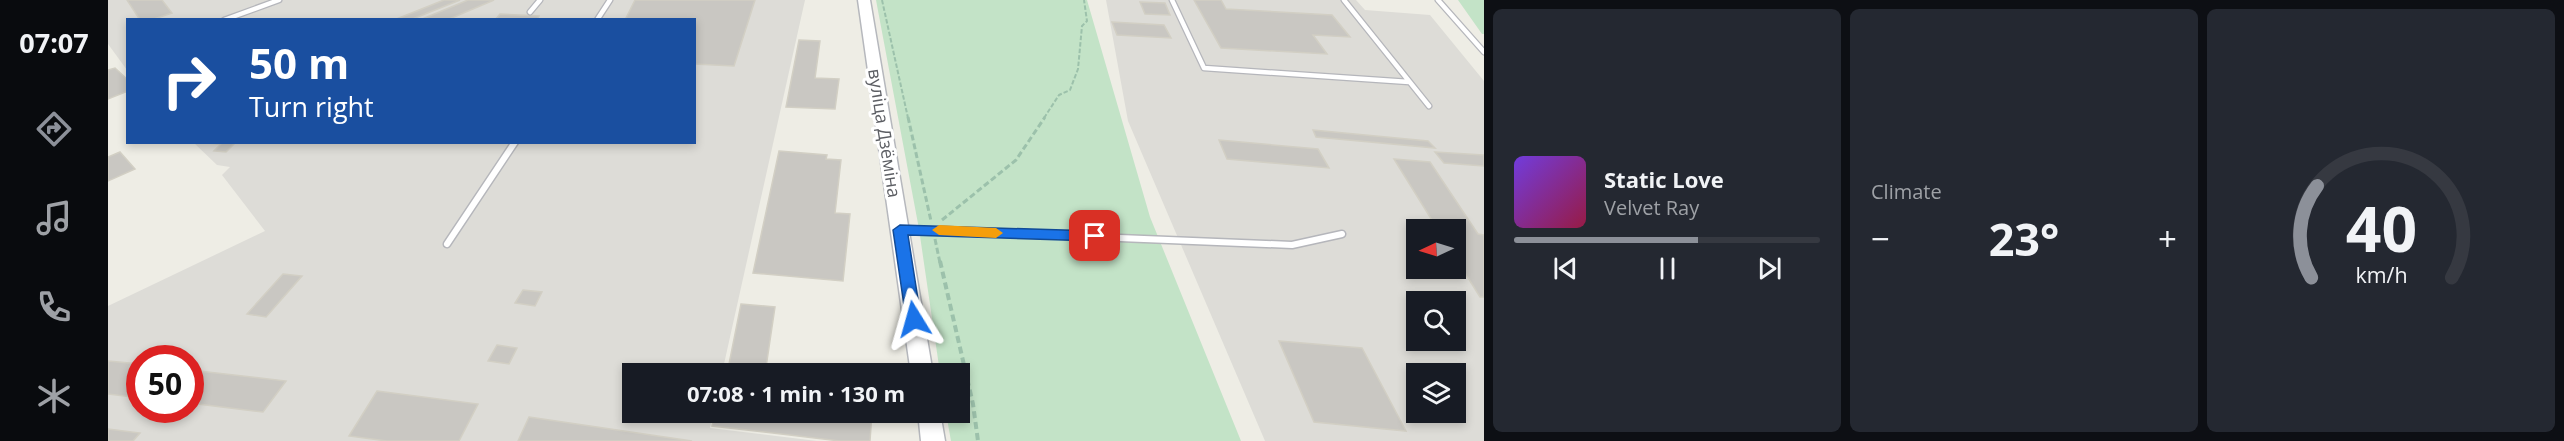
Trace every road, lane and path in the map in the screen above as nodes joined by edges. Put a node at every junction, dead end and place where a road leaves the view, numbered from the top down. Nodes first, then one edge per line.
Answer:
1 (279, 0) edge
2 (540, 0) edge
3 (610, 0) edge
4 (864, 0) edge
5 (1084, 0) edge
6 (1172, 0) edge
7 (1344, 0) edge
8 (1438, 0) edge
9 (530, 12) dead end
10 (230, 18) edge
11 (598, 18) edge
12 (1484, 52) edge
13 (1410, 82) junction
14 (1428, 106) dead end
15 (514, 144) edge
16 (900, 230) junction
17 (933, 230) junction
18 (1342, 234) dead end
19 (447, 244) dead end
20 (920, 363) edge
21 (931, 423) edge
22 (933, 441) edge

1 - 10 lane
2 - 9 lane
3 - 11 lane
4 - 16 main road, вуліца Дзёміна
5 - 17 path
6 - 13 lane
7 - 13 lane
8 - 12 lane
13 - 14 lane
15 - 19 lane
16 - 17 lane
16 - 20 main road, вуліца Дзёміна
17 - 18 lane
21 - 22 main road

